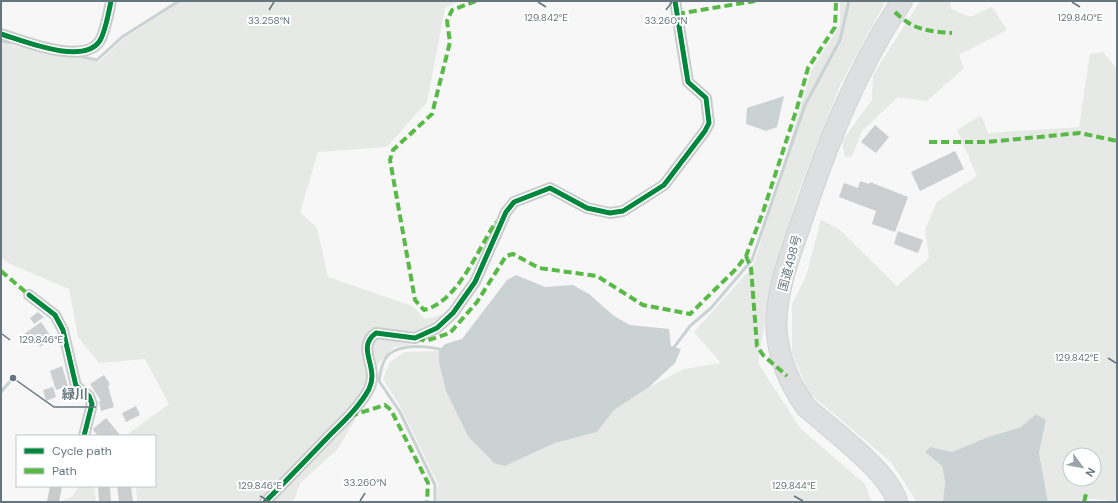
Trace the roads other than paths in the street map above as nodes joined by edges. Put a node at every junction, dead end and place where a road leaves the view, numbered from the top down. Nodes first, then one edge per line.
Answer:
1 (111, 1) edge
2 (675, 1) edge
3 (902, 1) edge
4 (1, 34) edge
5 (29, 295) dead end
6 (84, 435) edge
7 (56, 487) edge
8 (104, 487) edge
9 (53, 502) edge
10 (105, 502) edge
11 (265, 502) edge
12 (897, 502) edge

1 - 4 street
2 - 11 street
3 - 12 highway, 国道498号
5 - 6 street
7 - 9 street
8 - 10 street

